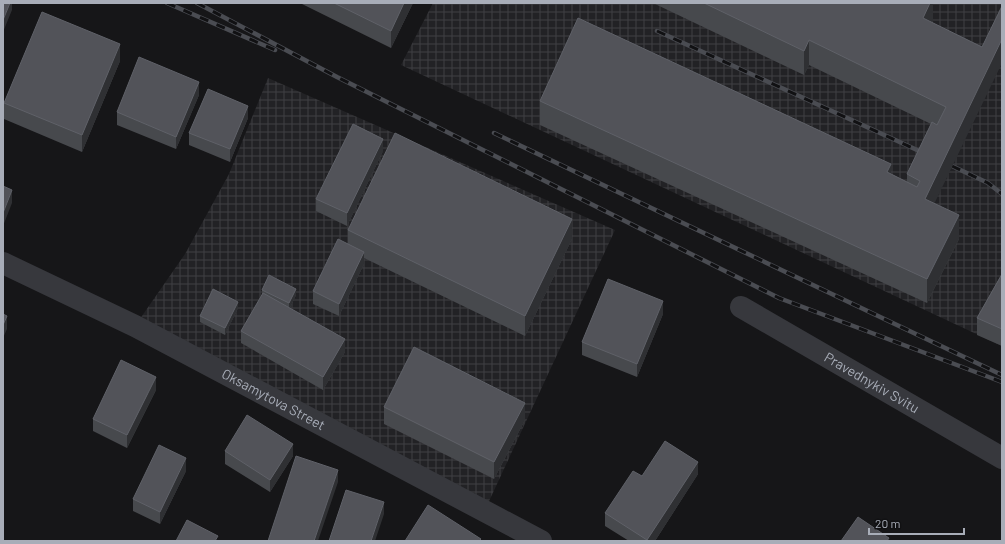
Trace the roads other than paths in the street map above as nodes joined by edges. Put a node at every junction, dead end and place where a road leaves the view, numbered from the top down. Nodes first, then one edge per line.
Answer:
1 (3, 264) edge
2 (740, 307) dead end
3 (1002, 458) edge
4 (541, 541) edge

1 - 4 street, Oksamytova Street
2 - 3 street, Pravednykiv Svitu

